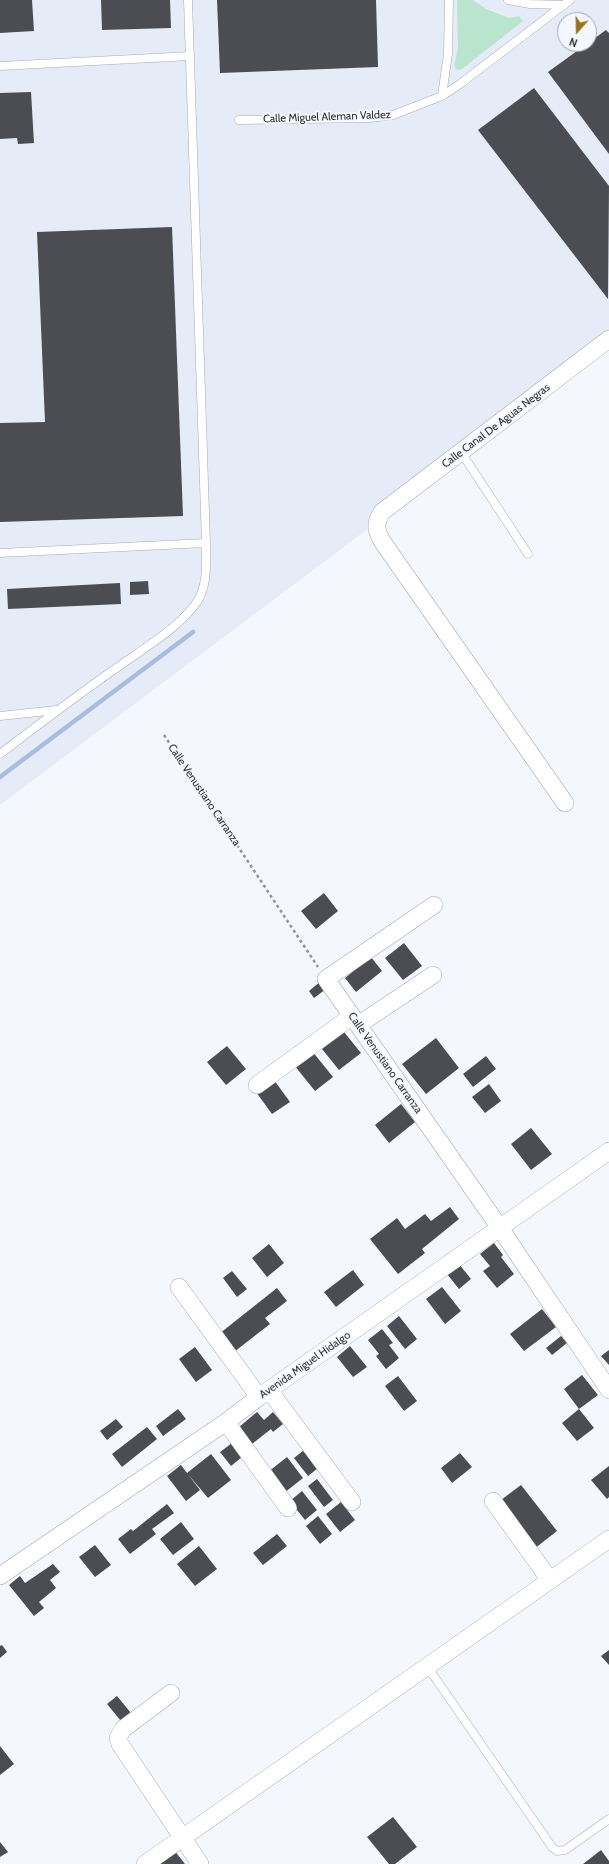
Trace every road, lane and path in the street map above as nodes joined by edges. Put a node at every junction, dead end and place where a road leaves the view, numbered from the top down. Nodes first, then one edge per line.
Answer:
1 (188, 0) edge
2 (449, 0) edge
3 (508, 0) edge
4 (567, 2) edge
5 (190, 56) junction
6 (0, 66) edge
7 (442, 96) junction
8 (239, 120) dead end
9 (609, 339) edge
10 (461, 452) junction
11 (206, 543) junction
12 (0, 553) edge
13 (528, 554) dead end
14 (58, 709) junction
15 (0, 716) edge
16 (164, 735) dead end
17 (0, 754) edge
18 (565, 803) dead end
19 (434, 905) dead end
20 (433, 975) dead end
21 (326, 979) junction
22 (355, 1021) junction
23 (257, 1085) dead end
24 (609, 1151) edge
25 (500, 1228) junction
26 (179, 1287) dead end
27 (609, 1390) edge
28 (264, 1394) junction
29 (226, 1422) junction
30 (493, 1501) dead end
31 (352, 1502) dead end
32 (288, 1508) dead end
33 (609, 1539) edge
34 (0, 1576) edge
35 (550, 1580) junction
36 (427, 1666) junction
37 (171, 1693) dead end
38 (609, 1819) edge
39 (182, 1838) junction
40 (145, 1864) edge
41 (200, 1864) edge

1 - 5 lane
2 - 7 lane
3 - 4 lane
4 - 7 lane, Calle Miguel Aleman Valdez
5 - 6 lane
5 - 11 lane
7 - 8 lane, Calle Miguel Aleman Valdez
9 - 10 street, Calle Canal De Aguas Negras
10 - 13 lane
10 - 18 street, Calle Canal De Aguas Negras
11 - 12 lane
11 - 14 lane
14 - 15 lane
14 - 17 lane
16 - 21 path, Calle Venustiano Carranza
19 - 21 street
20 - 22 street
21 - 22 street, Calle Venustiano Carranza
22 - 23 street
22 - 25 street, Calle Venustiano Carranza
24 - 25 street, Avenida Miguel Hidalgo
25 - 27 street, Calle Venustiano Carranza
25 - 28 street, Avenida Miguel Hidalgo
26 - 28 street
28 - 29 street, Avenida Miguel Hidalgo
28 - 31 street
29 - 32 street
29 - 34 street, Avenida Miguel Hidalgo
30 - 35 street
33 - 35 street
35 - 36 street
36 - 38 lane
36 - 39 street
37 - 39 street
39 - 40 street
39 - 41 street

